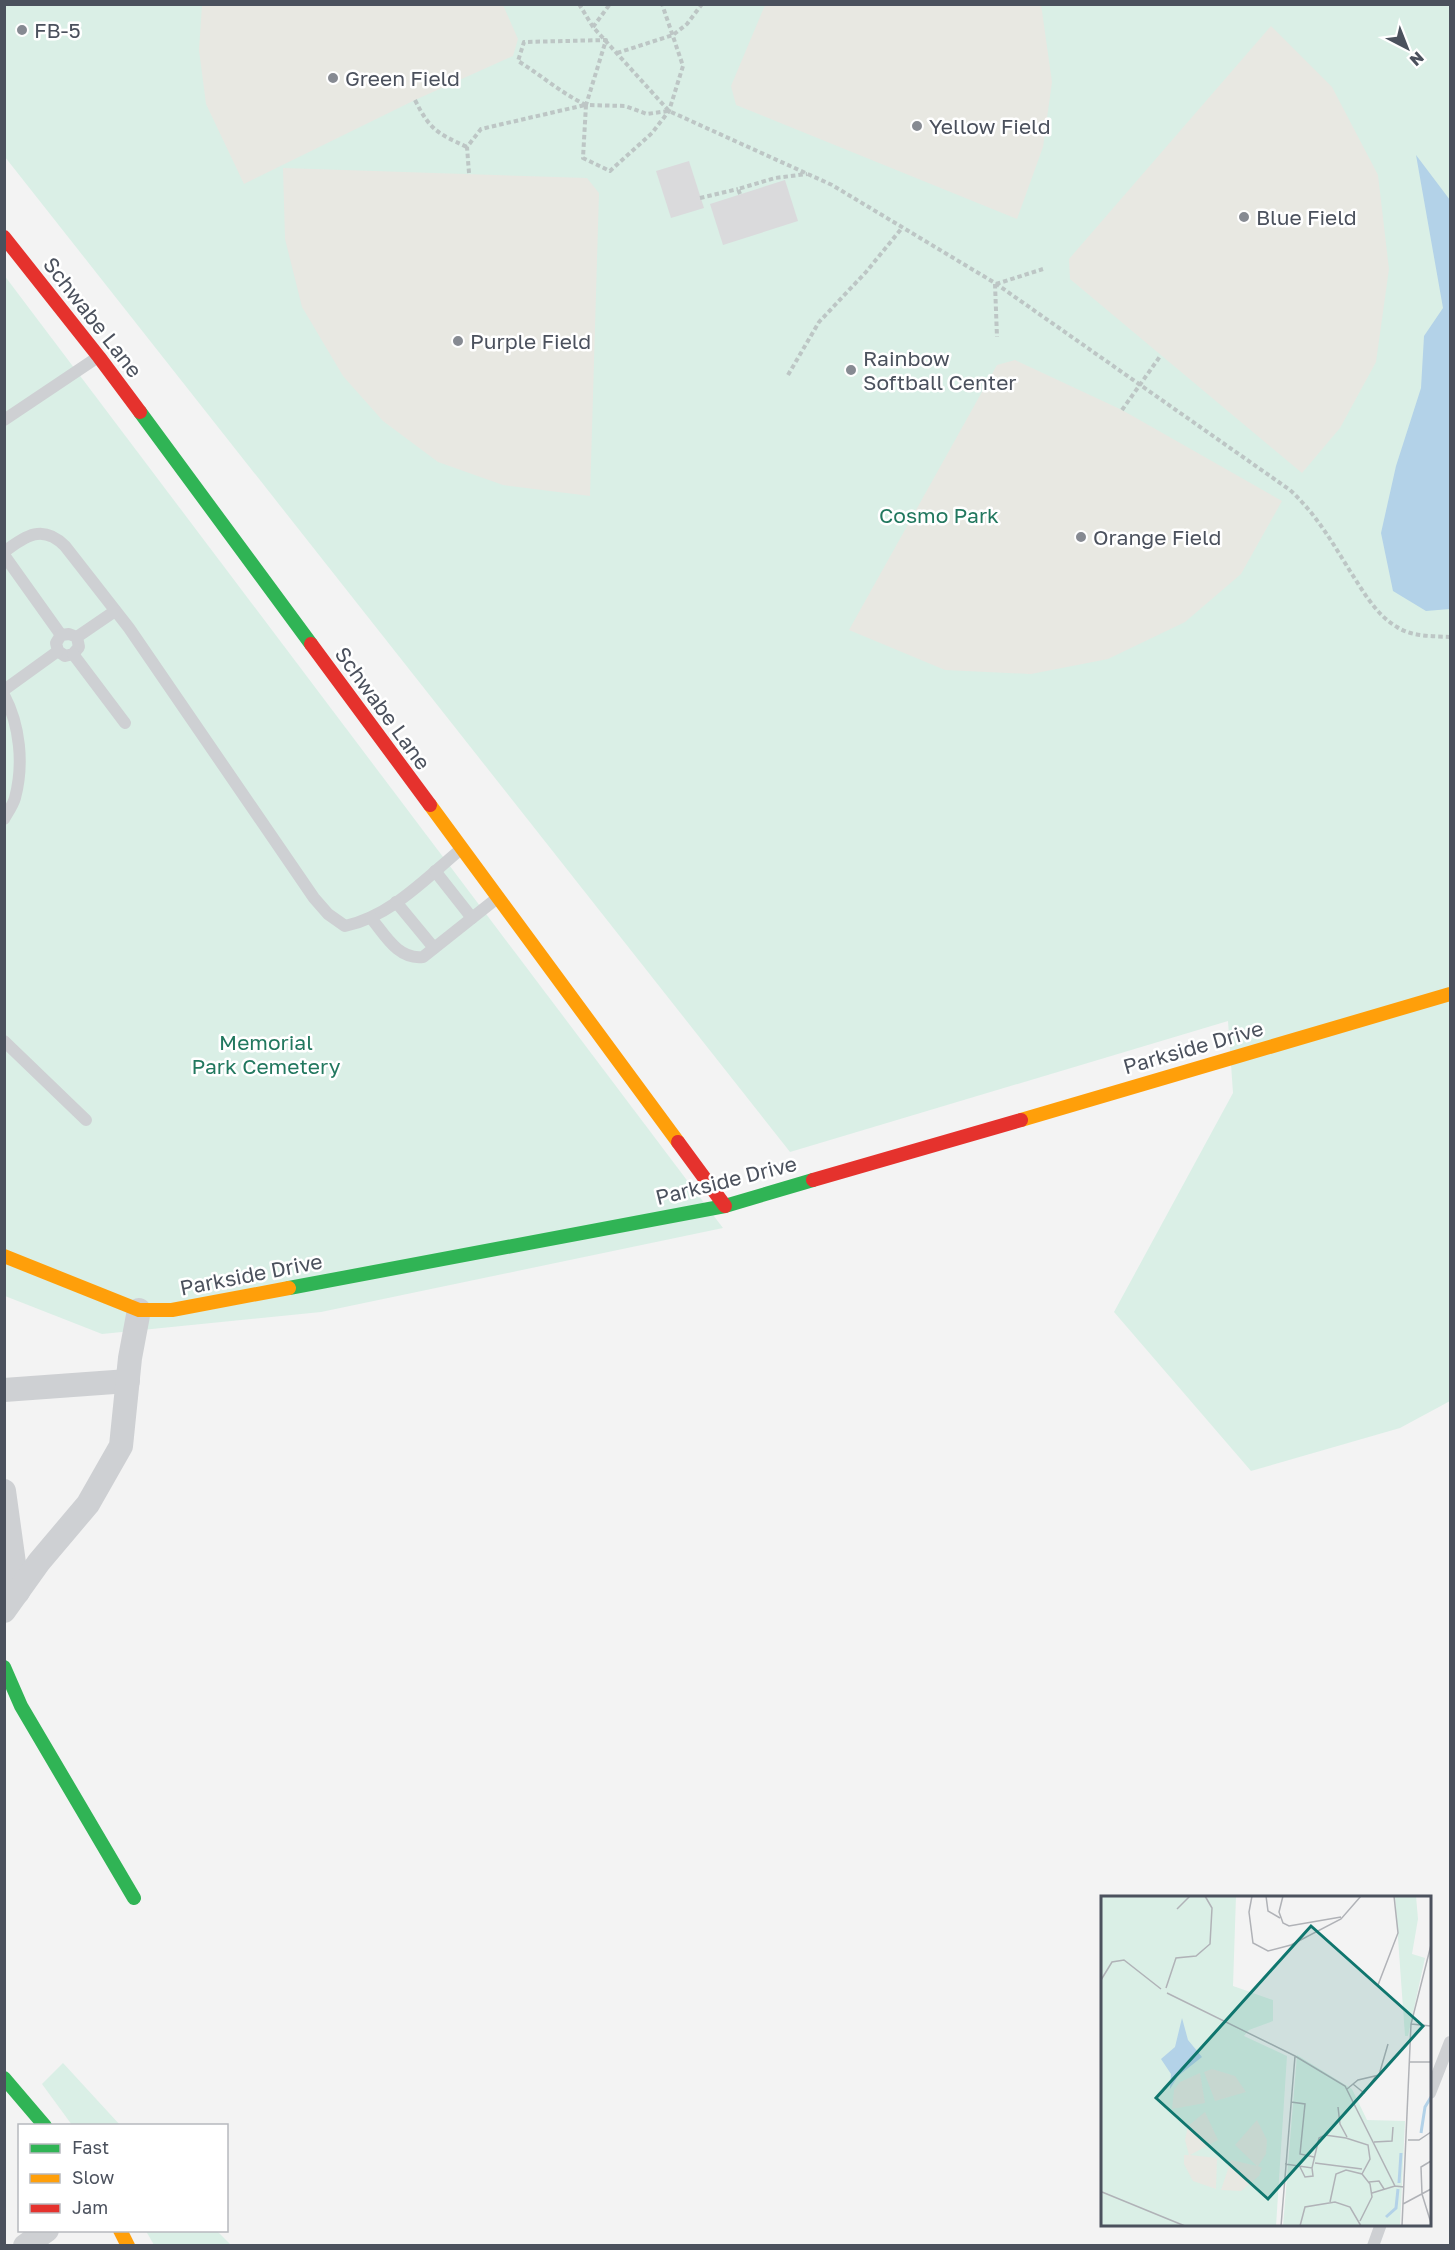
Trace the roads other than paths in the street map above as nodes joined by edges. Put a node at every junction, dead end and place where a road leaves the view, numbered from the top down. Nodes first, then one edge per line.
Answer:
1 (4, 237) edge
2 (99, 357) junction
3 (4, 420) edge
4 (4, 554) edge
5 (116, 611) junction
6 (61, 635) junction
7 (77, 637) junction
8 (58, 651) junction
9 (73, 654) junction
10 (4, 690) edge
11 (4, 695) edge
12 (125, 723) dead end
13 (4, 819) edge
14 (462, 849) junction
15 (435, 871) junction
16 (497, 898) junction
17 (396, 903) junction
18 (371, 918) junction
19 (472, 918) junction
20 (434, 948) junction
21 (1450, 994) edge
22 (4, 1041) edge
23 (86, 1120) dead end
24 (725, 1206) junction
25 (4, 1256) edge
26 (140, 1310) junction
27 (128, 1381) junction
28 (4, 1390) edge
29 (4, 1491) edge
30 (11, 1602) edge
31 (4, 1667) edge
32 (134, 1898) dead end
33 (1450, 2042) edge
34 (4, 2078) edge
35 (1431, 2090) edge
36 (43, 2124) edge
37 (1380, 2226) edge
38 (44, 2232) edge
39 (121, 2232) edge
40 (25, 2246) edge
41 (128, 2246) edge
42 (1373, 2246) edge

1 - 2 street, Schwabe Lane
2 - 3 lane
2 - 14 street, Schwabe Lane
4 - 5 lane
4 - 6 lane
5 - 7 lane
5 - 18 lane
6 - 7 lane
6 - 8 lane
7 - 9 lane
8 - 9 lane
8 - 10 lane
9 - 12 lane
11 - 13 lane
14 - 15 lane
14 - 16 street, Schwabe Lane
15 - 17 lane
15 - 19 lane
16 - 19 lane
16 - 24 street, Schwabe Lane
17 - 18 lane
17 - 20 lane
18 - 20 lane
19 - 20 lane
21 - 24 street, Parkside Drive
22 - 23 lane
24 - 26 street, Parkside Drive
25 - 26 street, Parkside Drive
26 - 27 street
27 - 28 street
27 - 30 street
29 - 30 street
31 - 32 street
33 - 35 lane
34 - 36 street
37 - 42 lane
38 - 40 street
39 - 41 street

